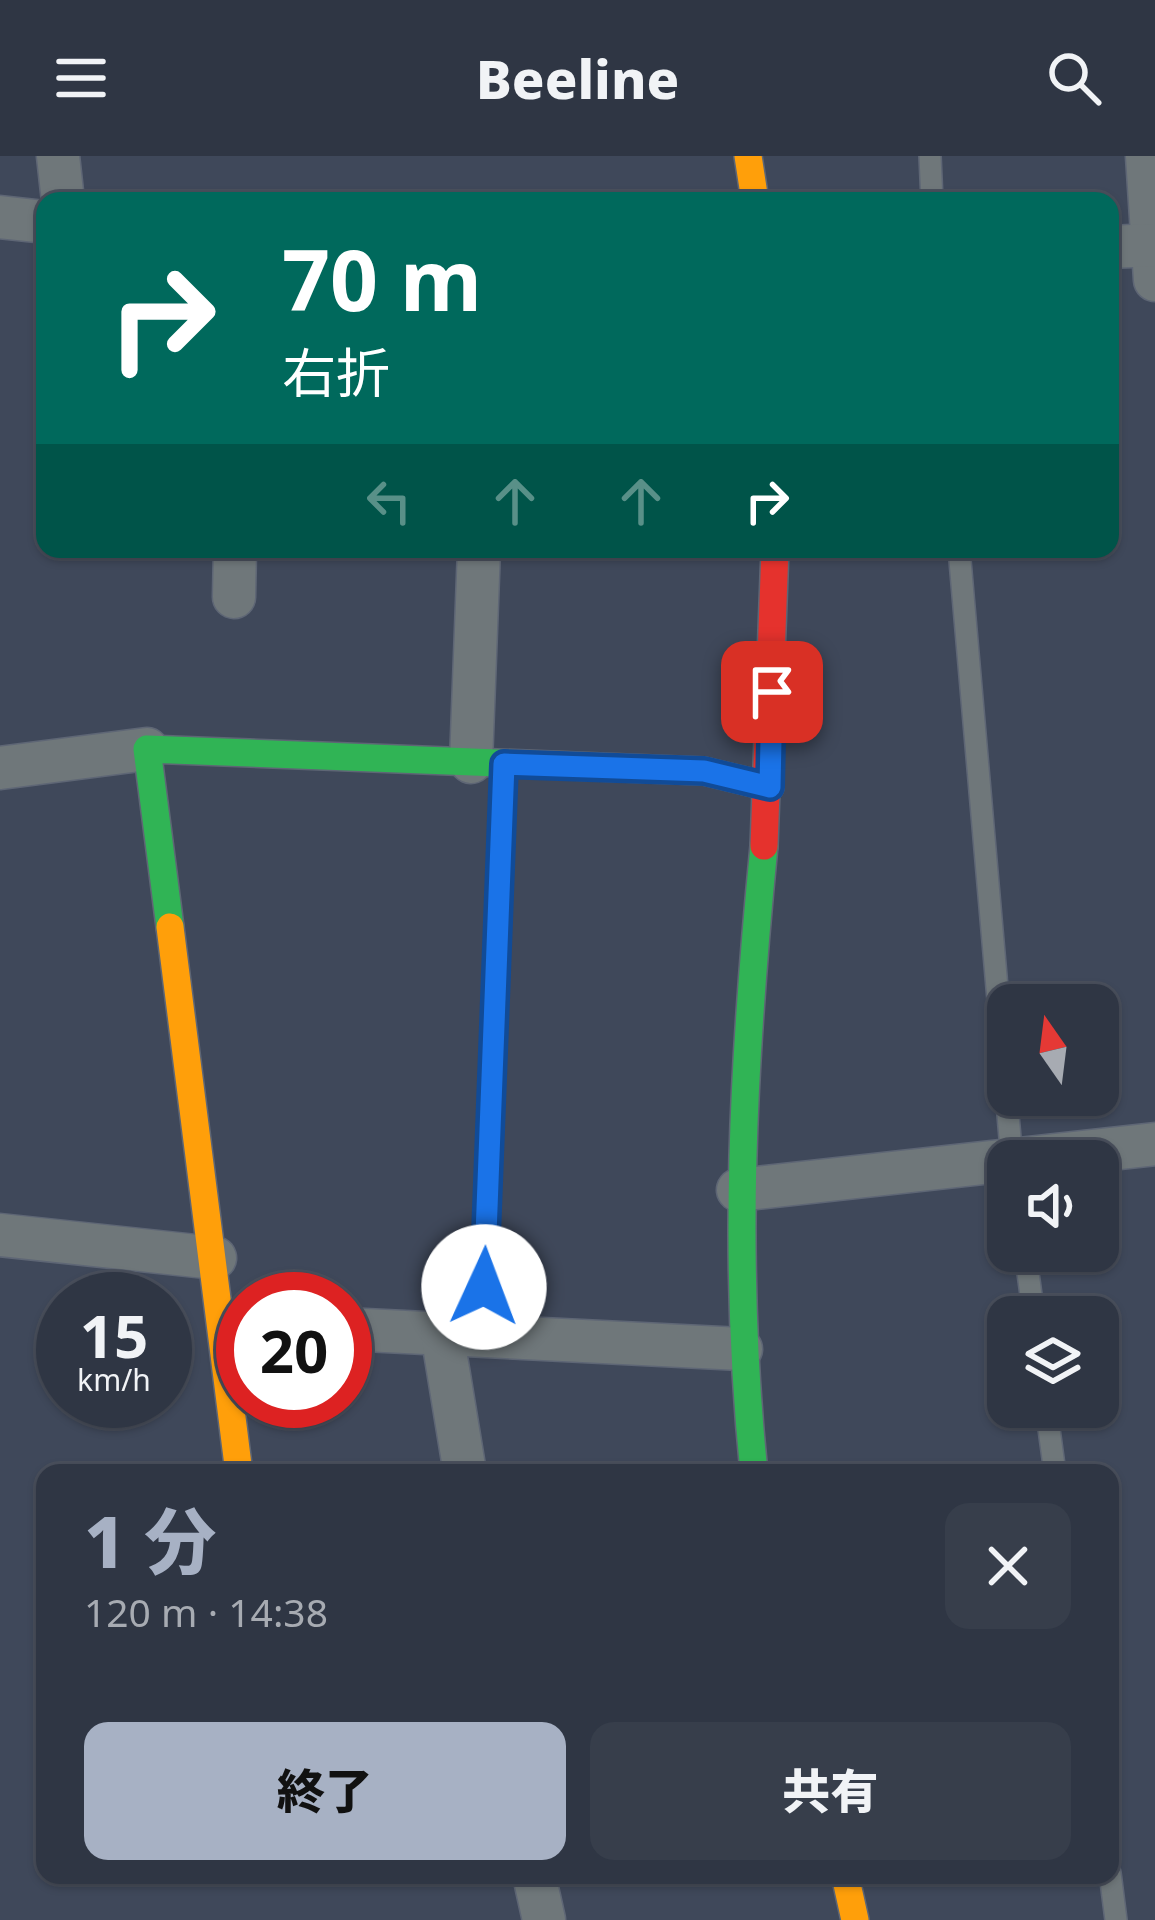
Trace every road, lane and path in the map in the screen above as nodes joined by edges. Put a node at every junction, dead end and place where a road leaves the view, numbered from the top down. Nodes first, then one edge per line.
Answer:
1 (58, 156) edge
2 (748, 156) edge
3 (930, 156) edge
4 (1147, 156) edge
5 (62, 192) edge
6 (754, 192) edge
7 (932, 192) edge
8 (0, 217) edge
9 (36, 221) edge
10 (1143, 254) edge
11 (235, 558) edge
12 (479, 558) edge
13 (775, 558) edge
14 (960, 558) edge
15 (235, 597) dead end
16 (147, 749) junction
17 (488, 763) junction
18 (0, 768) edge
19 (770, 787) junction
20 (1010, 1140) edge
21 (1155, 1144) edge
22 (1119, 1148) edge
23 (987, 1162) edge
24 (738, 1190) junction
25 (0, 1235) edge
26 (215, 1258) junction
27 (219, 1272) edge
28 (372, 1330) edge
29 (462, 1334) junction
30 (741, 1349) junction
31 (237, 1428) edge
32 (1049, 1428) edge
33 (239, 1464) edge
34 (465, 1464) edge
35 (753, 1464) edge
36 (1054, 1464) edge
37 (536, 1884) edge
38 (847, 1884) edge
39 (1112, 1884) edge
40 (544, 1920) edge
41 (855, 1920) edge
42 (1117, 1920) edge

1 - 5 street
2 - 6 street
3 - 7 lane
4 - 10 street
8 - 9 street
11 - 15 street
12 - 17 street
13 - 19 street
14 - 20 lane
16 - 17 street
16 - 18 street
16 - 26 street
17 - 19 street
17 - 29 lane
19 - 24 street
21 - 22 street
23 - 24 street
24 - 30 street
25 - 26 street
26 - 27 street
28 - 29 street
29 - 30 street
29 - 34 street
30 - 35 street
31 - 33 street
32 - 36 lane
37 - 40 street
38 - 41 street
39 - 42 lane

